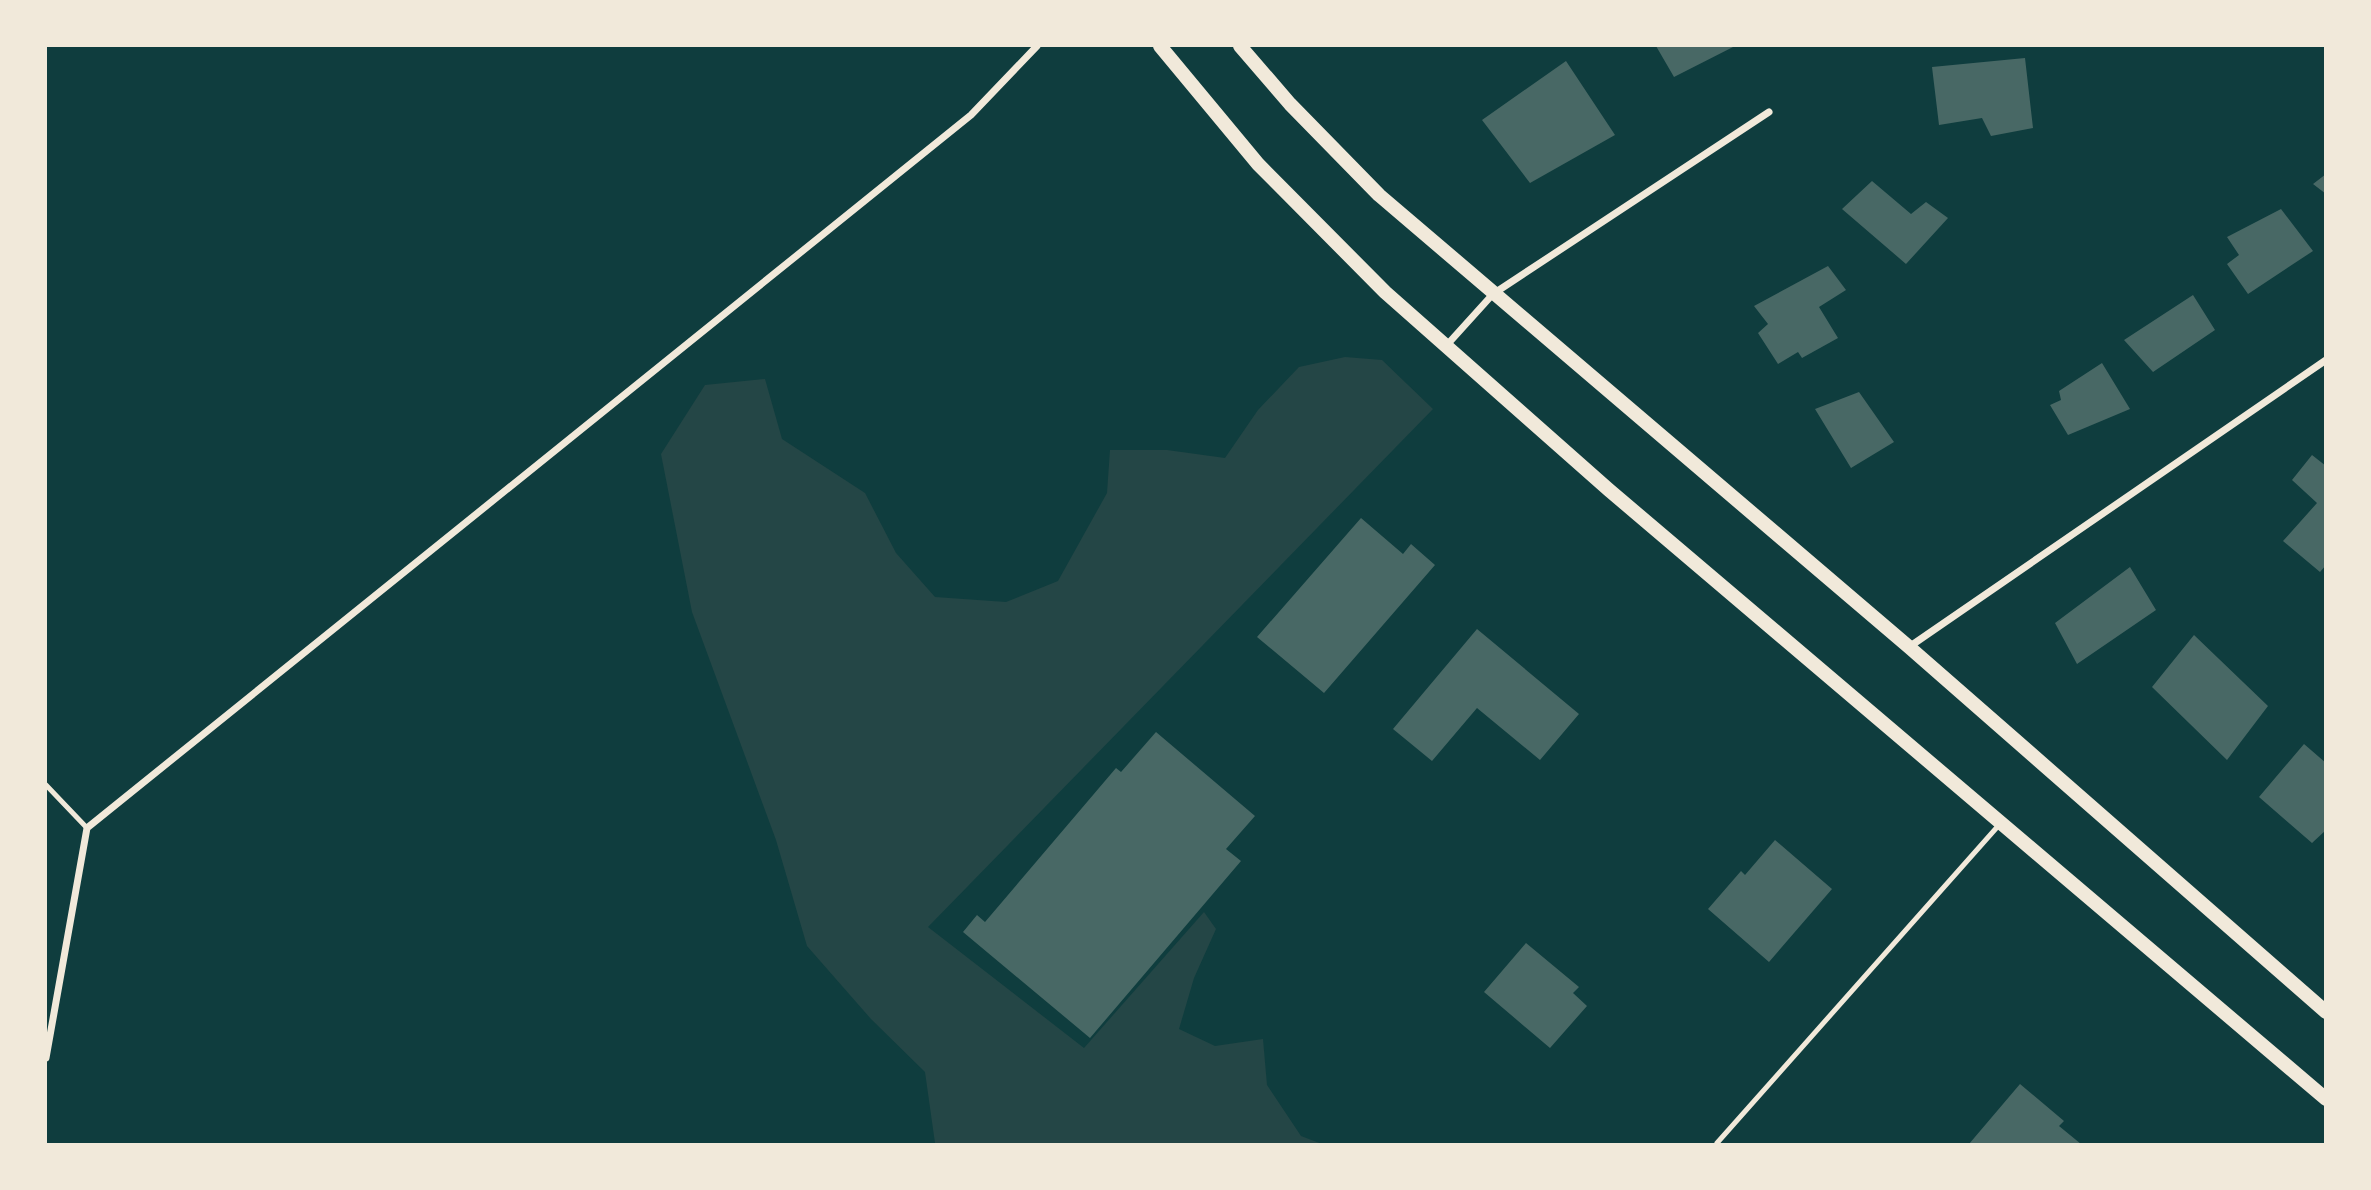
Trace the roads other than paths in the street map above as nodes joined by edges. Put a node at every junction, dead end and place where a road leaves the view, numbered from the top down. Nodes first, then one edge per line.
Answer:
1 (1037, 46) edge
2 (1160, 46) edge
3 (1240, 46) edge
4 (1769, 112) dead end
5 (1493, 294) junction
6 (1446, 346) junction
7 (2326, 360) edge
8 (1909, 647) junction
9 (46, 785) edge
10 (2001, 822) junction
11 (87, 828) junction
12 (2326, 1012) edge
13 (46, 1058) edge
14 (2326, 1099) edge
15 (1717, 1143) edge

1 - 11 street
2 - 6 main road
3 - 5 main road
4 - 5 street
5 - 6 street
5 - 8 main road
6 - 10 main road
7 - 8 street
8 - 12 main road
9 - 11 lane
10 - 14 main road
10 - 15 lane
11 - 13 street

